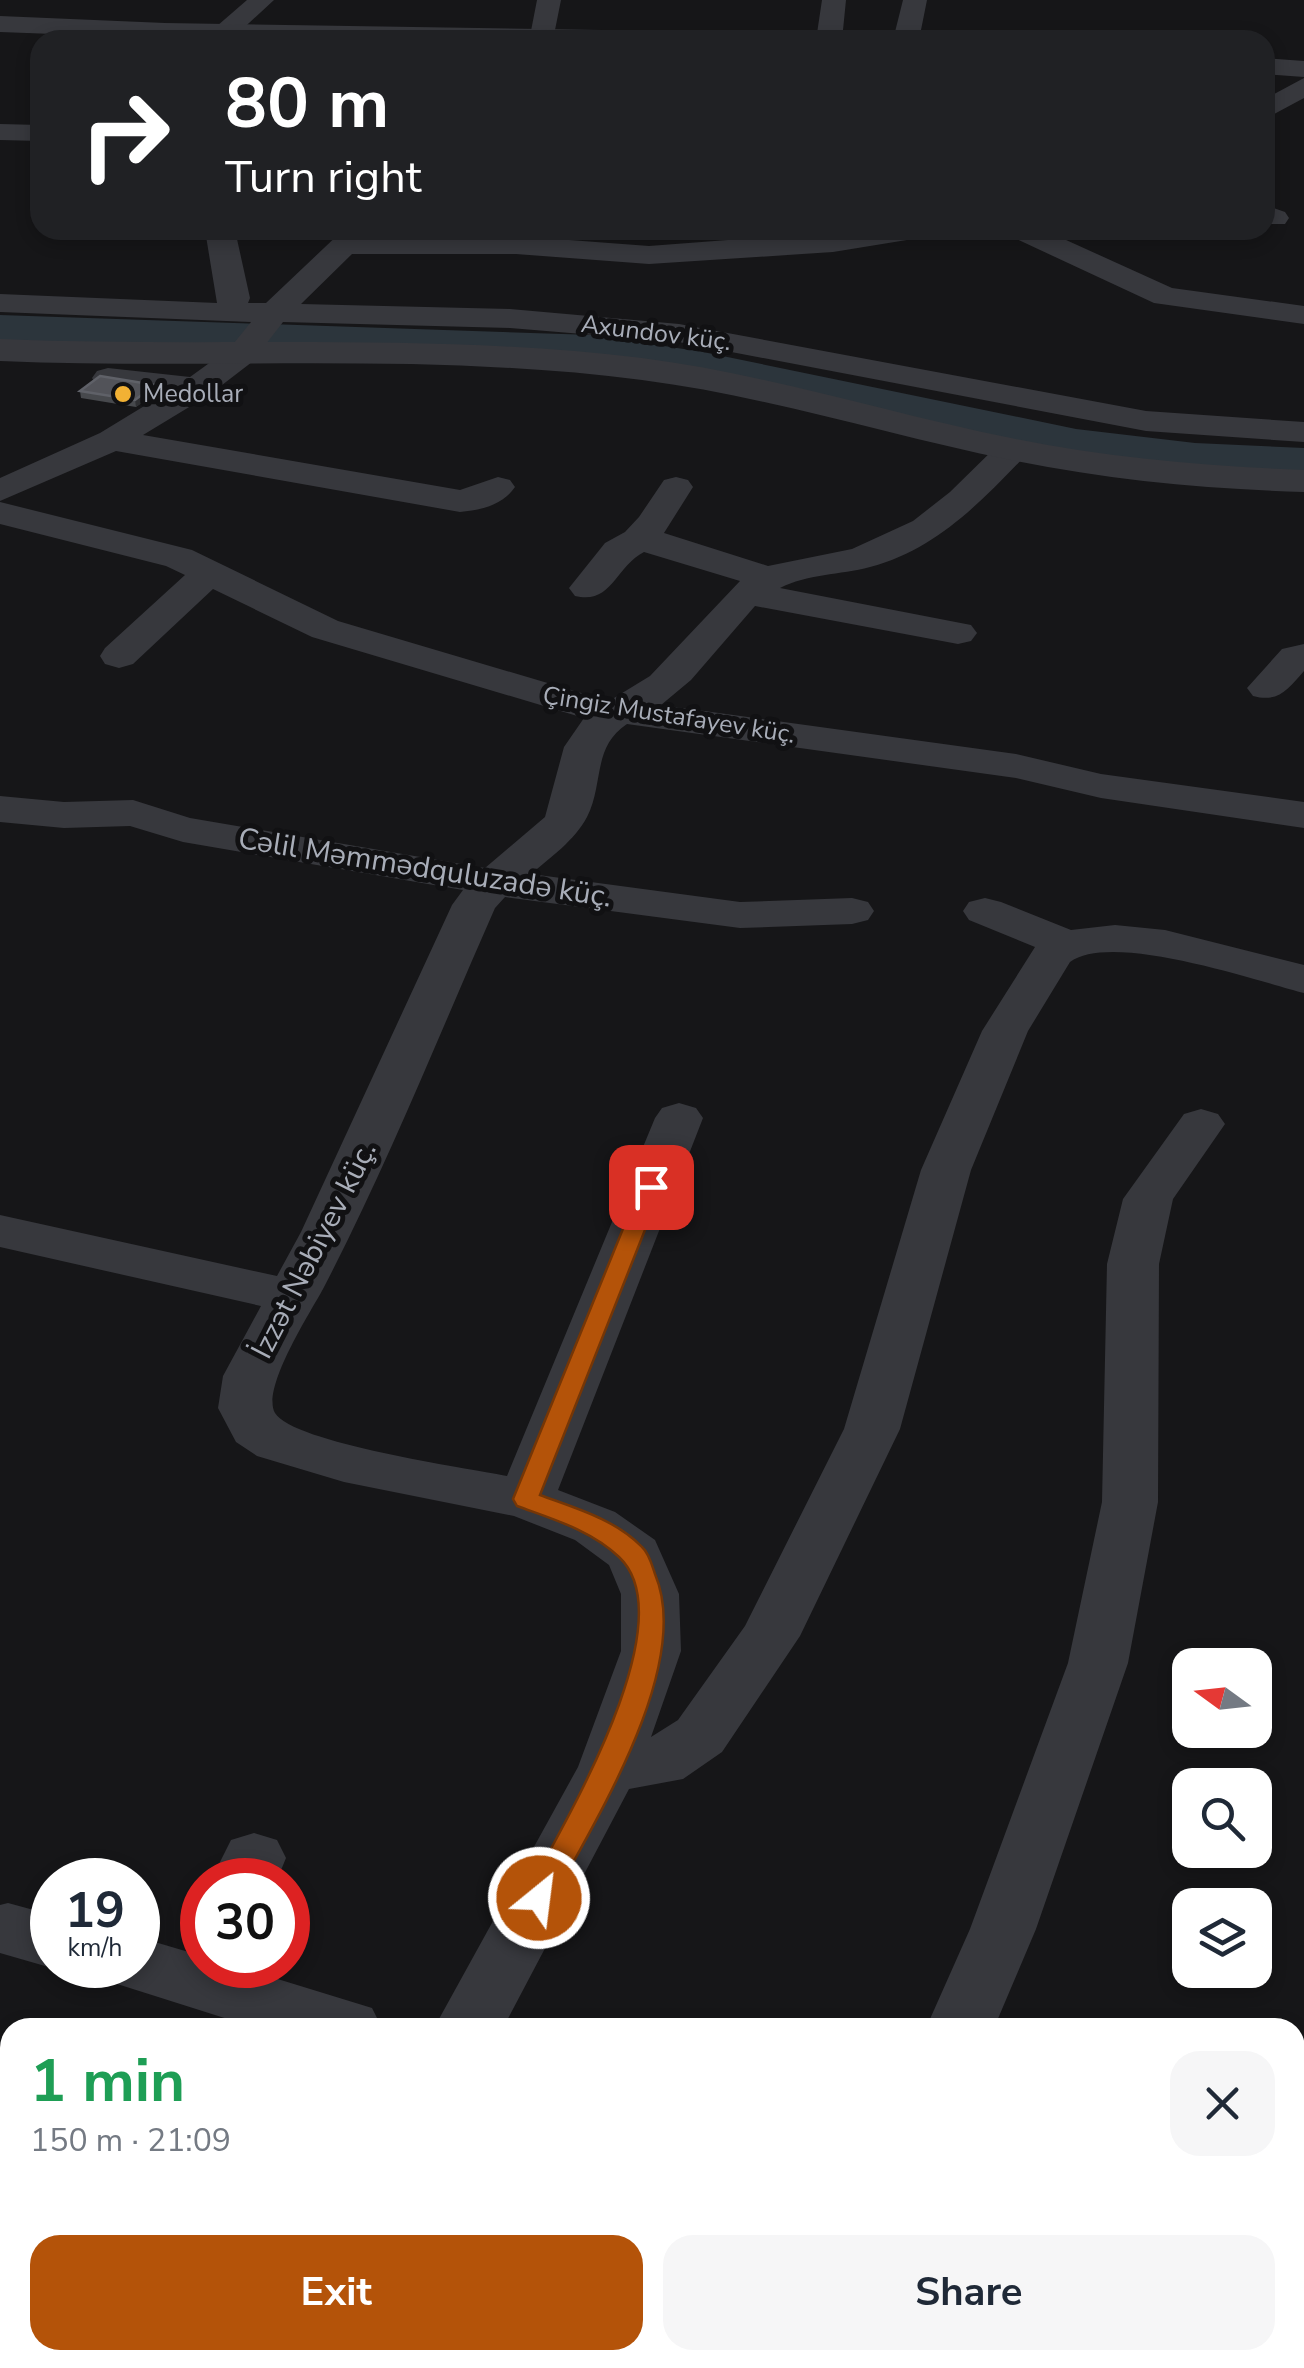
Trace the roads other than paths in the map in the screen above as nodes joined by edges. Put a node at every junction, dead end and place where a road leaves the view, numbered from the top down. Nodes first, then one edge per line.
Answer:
1 (262, 0) edge
2 (549, 0) edge
3 (834, 0) edge
4 (915, 0) edge
5 (0, 24) edge
6 (79, 30) edge
7 (227, 30) edge
8 (544, 30) edge
9 (830, 30) edge
10 (908, 30) edge
11 (1275, 67) edge
12 (1304, 68) edge
13 (1304, 86) edge
14 (1275, 105) edge
15 (0, 132) edge
16 (30, 133) edge
17 (222, 240) edge
18 (352, 240) edge
19 (400, 240) edge
20 (846, 240) edge
21 (1043, 240) edge
22 (1111, 240) edge
23 (644, 242) edge
24 (1086, 259) junction
25 (1047, 280) dead end
26 (0, 302) edge
27 (228, 313) junction
28 (1304, 315) edge
29 (257, 334) junction
30 (0, 350) edge
31 (108, 378) edge
32 (197, 388) junction
33 (1304, 432) edge
34 (112, 440) junction
35 (1013, 449) junction
36 (1304, 481) edge
37 (498, 487) dead end
38 (676, 487) dead end
39 (0, 491) edge
40 (0, 513) edge
41 (638, 540) junction
42 (210, 571) junction
43 (758, 586) junction
44 (588, 588) dead end
45 (958, 634) dead end
46 (119, 656) dead end
47 (1304, 656) edge
48 (1266, 688) dead end
49 (616, 712) junction
50 (0, 809) edge
51 (1304, 815) edge
52 (491, 882) junction
53 (852, 911) dead end
54 (985, 911) dead end
55 (1066, 944) junction
56 (1304, 980) edge
57 (679, 1118) dead end
58 (1201, 1124) dead end
59 (0, 1231) edge
60 (292, 1296) junction
61 (526, 1499) junction
62 (609, 1768) junction
63 (232, 1988) edge
64 (319, 2018) edge
65 (473, 2018) edge
66 (964, 2018) edge

1 - 7 street
2 - 8 street
3 - 9 street
4 - 10 street
5 - 6 street
11 - 12 street
13 - 14 street
15 - 16 street
17 - 27 street
18 - 29 street
19 - 23 street
20 - 23 street
21 - 24 street
22 - 24 street
24 - 25 street
24 - 28 street
26 - 27 street, Axundov küç.
27 - 29 street, Axundov küç.
29 - 30 street
29 - 32 street
29 - 33 street, Axundov küç.
29 - 35 street
31 - 32 street
32 - 34 street
34 - 37 street
34 - 39 street
35 - 36 street
35 - 43 street
38 - 41 street
40 - 42 street, Çingiz Mustafayev küç.
41 - 43 street
41 - 44 street
42 - 46 street
42 - 49 street, Çingiz Mustafayev küç.
43 - 45 street
43 - 49 street, İzzət Nəbiyev küç.
47 - 48 street
49 - 51 street, Çingiz Mustafayev küç.
49 - 52 street, İzzət Nəbiyev küç.
50 - 52 street, Cəlil Məmmədquluzadə küç.
52 - 53 street, Cəlil Məmmədquluzadə küç.
52 - 60 street, İzzət Nəbiyev küç.
54 - 55 street
55 - 56 street
55 - 62 street
57 - 61 street
58 - 66 street
59 - 60 street
60 - 61 street, İzzət Nəbiyev küç.
61 - 62 street, İzzət Nəbiyev küç.
62 - 65 street, İzzət Nəbiyev küç.
63 - 64 street

